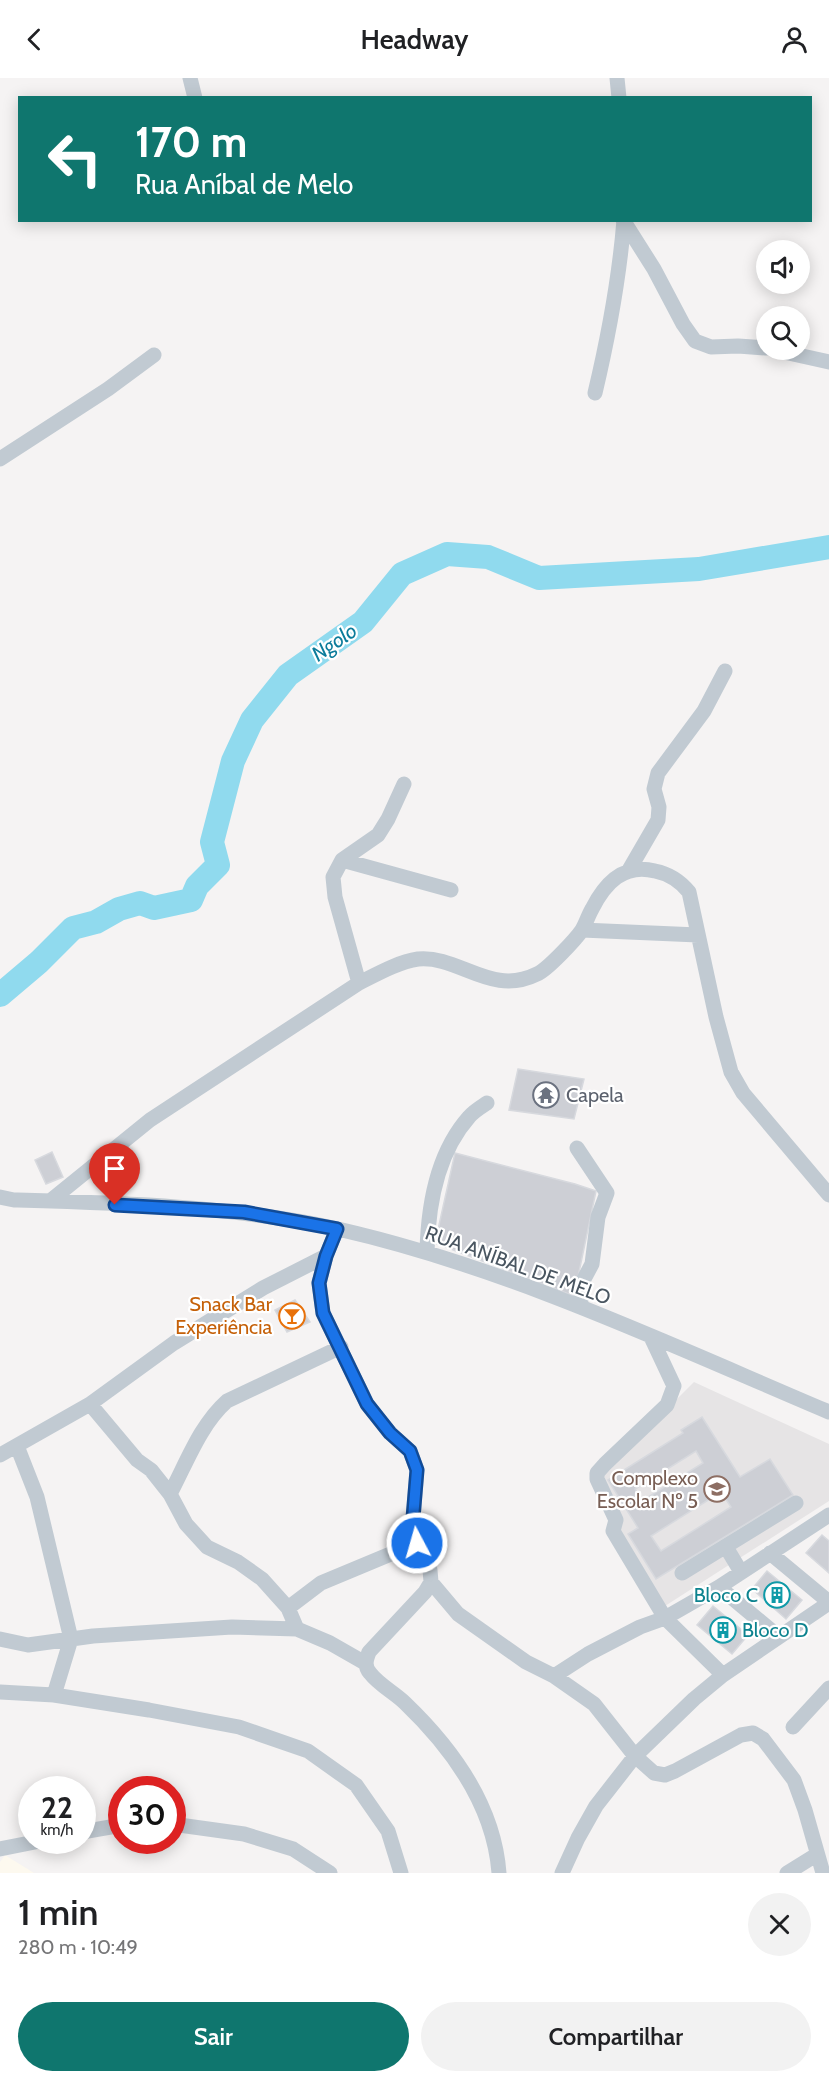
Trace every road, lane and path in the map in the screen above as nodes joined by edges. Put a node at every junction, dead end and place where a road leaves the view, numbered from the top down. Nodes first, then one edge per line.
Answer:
1 (190, 78) edge
2 (617, 78) edge
3 (194, 96) edge
4 (619, 96) edge
5 (624, 222) edge
6 (625, 222) edge
7 (756, 347) edge
8 (154, 355) dead end
9 (810, 358) edge
10 (829, 362) edge
11 (595, 393) dead end
12 (0, 459) edge
13 (725, 671) dead end
14 (404, 784) dead end
15 (342, 860) junction
16 (629, 870) junction
17 (451, 890) dead end
18 (582, 930) junction
19 (698, 935) junction
20 (359, 983) junction
21 (487, 1103) dead end
22 (577, 1148) dead end
23 (829, 1195) edge
24 (0, 1197) edge
25 (50, 1201) junction
26 (337, 1229) junction
27 (427, 1252) junction
28 (326, 1256) junction
29 (580, 1307) junction
30 (651, 1337) junction
31 (341, 1347) junction
32 (90, 1404) junction
33 (829, 1412) edge
34 (17, 1446) junction
35 (0, 1455) edge
36 (170, 1494) junction
37 (796, 1503) dead end
38 (828, 1518) edge
39 (417, 1543) junction
40 (726, 1547) junction
41 (770, 1552) junction
42 (741, 1572) junction
43 (682, 1573) dead end
44 (431, 1582) junction
45 (718, 1587) junction
46 (829, 1602) edge
47 (288, 1608) junction
48 (665, 1618) junction
49 (297, 1629) junction
50 (779, 1637) junction
51 (0, 1639) edge
52 (71, 1639) junction
53 (365, 1663) junction
54 (723, 1675) junction
55 (554, 1676) junction
56 (829, 1688) edge
57 (0, 1692) edge
58 (54, 1695) junction
59 (793, 1727) dead end
60 (635, 1756) junction
61 (186, 1826) edge
62 (18, 1845) edge
63 (0, 1849) edge
64 (816, 1855) junction
65 (330, 1873) edge
66 (401, 1873) edge
67 (499, 1873) edge
68 (562, 1873) edge
69 (786, 1873) edge
70 (823, 1873) edge

1 - 3 street
2 - 4 street
5 - 11 street
6 - 7 street
8 - 12 street
9 - 10 street
13 - 16 street
14 - 15 street
15 - 17 street
15 - 20 street
16 - 18 street
16 - 19 street
18 - 19 street
18 - 20 street
19 - 23 street
20 - 25 street
21 - 27 street
22 - 29 street
24 - 25 street, RUA ANÍBAL DE MELO
25 - 26 street, RUA ANÍBAL DE MELO
26 - 27 street, RUA ANÍBAL DE MELO
26 - 28 street
27 - 29 street, RUA ANÍBAL DE MELO
28 - 31 street
28 - 32 street
29 - 30 street, RUA ANÍBAL DE MELO
30 - 33 street, RUA ANÍBAL DE MELO
30 - 48 street
31 - 36 street
31 - 39 street
32 - 34 street
32 - 36 street
34 - 35 street
34 - 52 street
36 - 47 street
37 - 40 street
38 - 41 street
39 - 44 street
39 - 47 street
40 - 42 street
40 - 43 street
41 - 42 street
41 - 46 street
42 - 45 street
44 - 53 street
44 - 55 street
45 - 48 street
45 - 50 street
46 - 50 street
47 - 49 street
48 - 54 street
48 - 55 street
49 - 52 street
49 - 53 street
50 - 54 street
51 - 52 street
52 - 58 street
53 - 67 street
54 - 60 street
55 - 60 street
56 - 59 street
57 - 58 street
58 - 66 street
60 - 64 street
60 - 68 street
61 - 65 street
62 - 63 street
64 - 69 street
64 - 70 street

